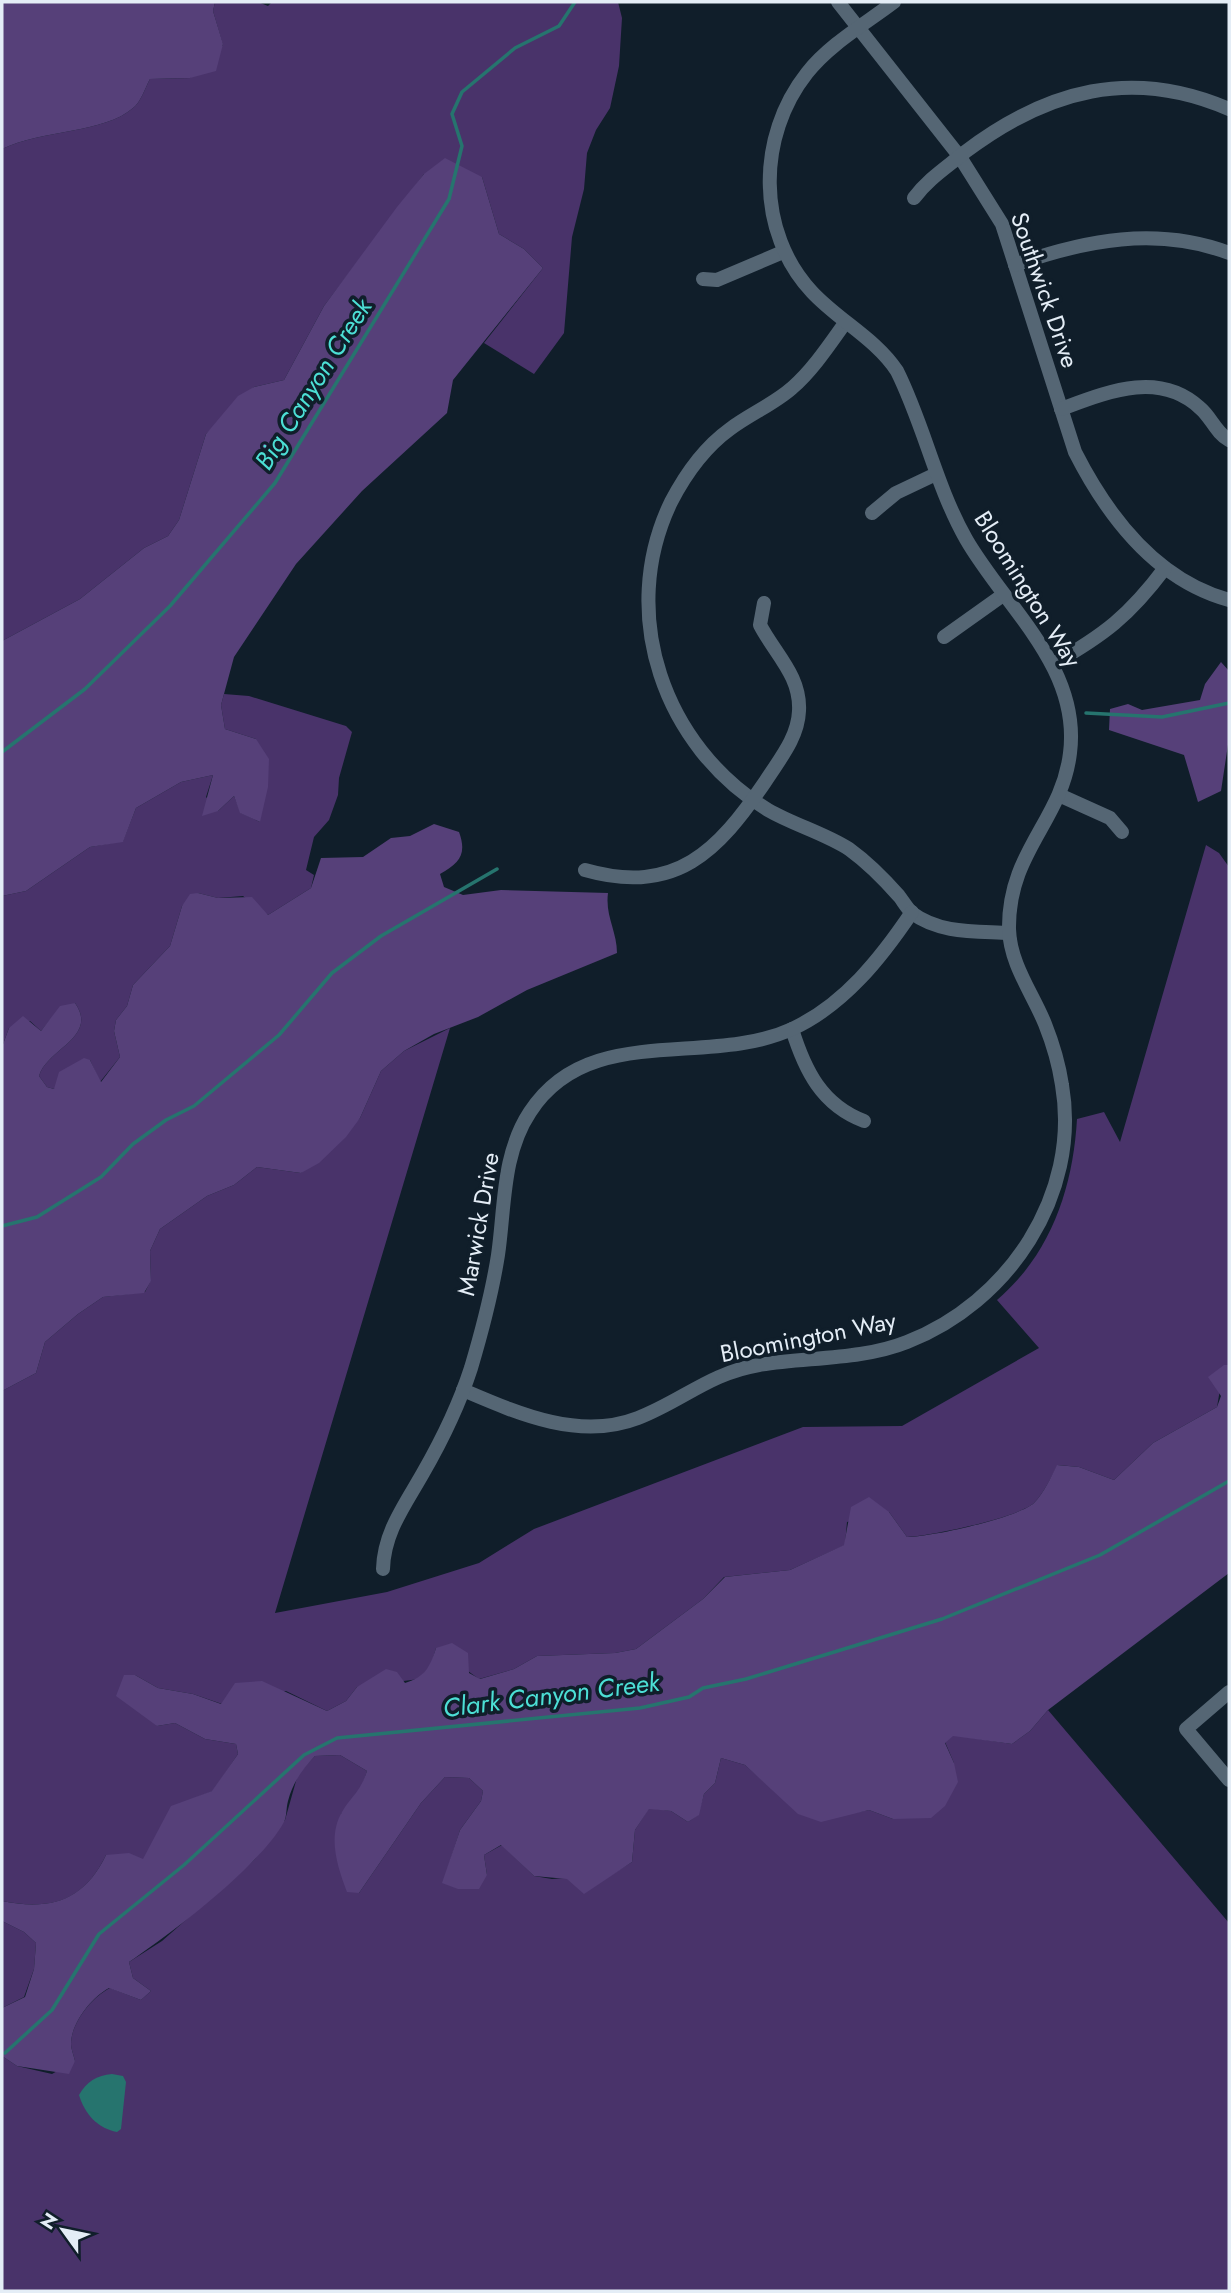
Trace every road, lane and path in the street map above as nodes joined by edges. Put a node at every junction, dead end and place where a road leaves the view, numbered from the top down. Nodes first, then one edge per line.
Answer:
1 (838, 2) edge
2 (894, 2) edge
3 (860, 28) junction
4 (1229, 109) edge
5 (960, 156) junction
6 (914, 198) dead end
7 (783, 252) junction
8 (1229, 253) edge
9 (1014, 265) junction
10 (703, 279) dead end
11 (845, 323) junction
12 (1061, 409) junction
13 (1229, 440) edge
14 (936, 474) junction
15 (872, 513) dead end
16 (1165, 568) junction
17 (1003, 595) junction
18 (1229, 600) edge
19 (764, 603) dead end
20 (944, 638) dead end
21 (1053, 664) junction
22 (1059, 795) junction
23 (753, 799) junction
24 (1122, 832) dead end
25 (585, 870) dead end
26 (912, 912) junction
27 (1009, 933) junction
28 (792, 1029) junction
29 (864, 1121) dead end
30 (463, 1390) junction
31 (383, 1569) dead end
32 (1229, 1692) edge
33 (1229, 1780) edge

1 - 3 street, Southwick Drive
2 - 3 street, Bloomington Way
3 - 5 street, Southwick Drive
3 - 7 street, Bloomington Way
4 - 5 street
5 - 6 street
5 - 9 street, Southwick Drive
7 - 10 street
7 - 11 street, Bloomington Way
8 - 9 street
9 - 12 street, Southwick Drive
11 - 14 street, Bloomington Way
11 - 23 street
12 - 13 street
12 - 16 street, Southwick Drive
14 - 15 street
14 - 17 street, Bloomington Way
16 - 18 street, Southwick Drive
16 - 21 street
17 - 20 street
17 - 21 street, Bloomington Way
19 - 23 street
21 - 22 street, Bloomington Way
22 - 24 street
22 - 27 street, Bloomington Way
23 - 25 street
23 - 26 street
26 - 27 street
26 - 28 street, Marwick Drive
27 - 30 street, Bloomington Way
28 - 29 street
28 - 30 street, Marwick Drive
30 - 31 street, Marwick Drive
32 - 33 street

